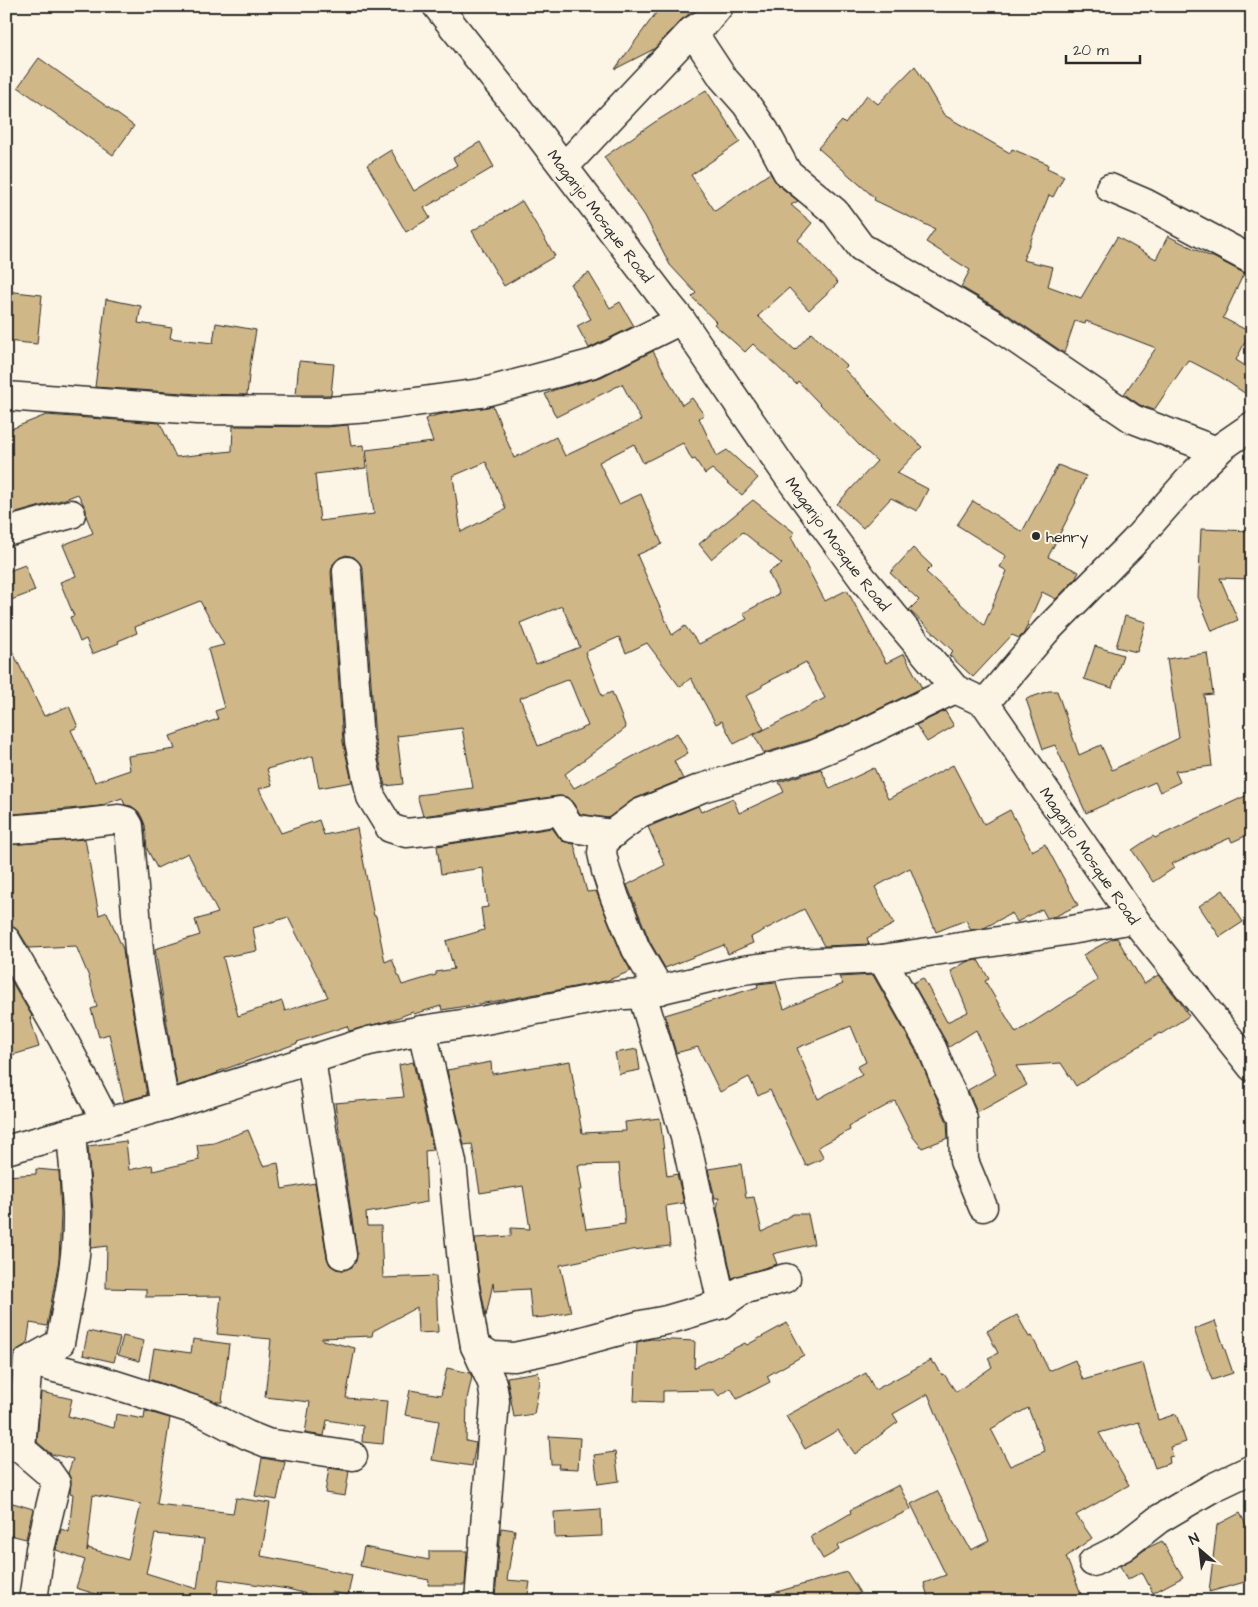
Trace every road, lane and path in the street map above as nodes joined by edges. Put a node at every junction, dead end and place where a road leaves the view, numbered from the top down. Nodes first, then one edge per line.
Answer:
1 (437, 6) edge
2 (719, 6) edge
3 (692, 32) junction
4 (564, 168) junction
5 (1110, 188) dead end
6 (1252, 260) edge
7 (681, 320) junction
8 (6, 396) edge
9 (1252, 426) edge
10 (1217, 451) junction
11 (71, 514) dead end
12 (6, 532) edge
13 (346, 571) dead end
14 (955, 689) junction
15 (985, 703) junction
16 (6, 830) edge
17 (613, 834) junction
18 (1134, 918) junction
19 (6, 940) edge
20 (882, 959) junction
21 (651, 992) junction
22 (422, 1030) junction
23 (311, 1060) junction
24 (1252, 1067) edge
25 (165, 1106) junction
26 (106, 1122) junction
27 (71, 1132) junction
28 (6, 1150) edge
29 (983, 1208) dead end
30 (342, 1255) dead end
31 (786, 1278) dead end
32 (722, 1304) junction
33 (475, 1346) junction
34 (28, 1360) junction
35 (13, 1448) edge
36 (354, 1456) dead end
37 (1252, 1469) edge
38 (1093, 1562) dead end
39 (33, 1601) edge
40 (479, 1601) edge

1 - 4 street, Maganjo Mosque Road
2 - 3 street
3 - 4 street
3 - 10 street
4 - 7 street, Maganjo Mosque Road
5 - 6 street
7 - 8 street
7 - 14 street, Maganjo Mosque Road
9 - 10 street
10 - 15 street
11 - 12 street
13 - 17 street
14 - 15 street, Maganjo Mosque Road
14 - 17 street
15 - 18 street, Maganjo Mosque Road
16 - 25 street
17 - 21 street
18 - 20 street
18 - 24 street, Maganjo Mosque Road
19 - 26 street
20 - 21 street
20 - 29 street
21 - 22 street
21 - 32 street
22 - 23 street
22 - 33 street
23 - 25 street
23 - 30 street
25 - 26 street
26 - 27 street
27 - 28 street
27 - 34 street
31 - 32 street
32 - 33 street
33 - 40 street
34 - 35 street
34 - 36 street
35 - 39 street
37 - 38 street

